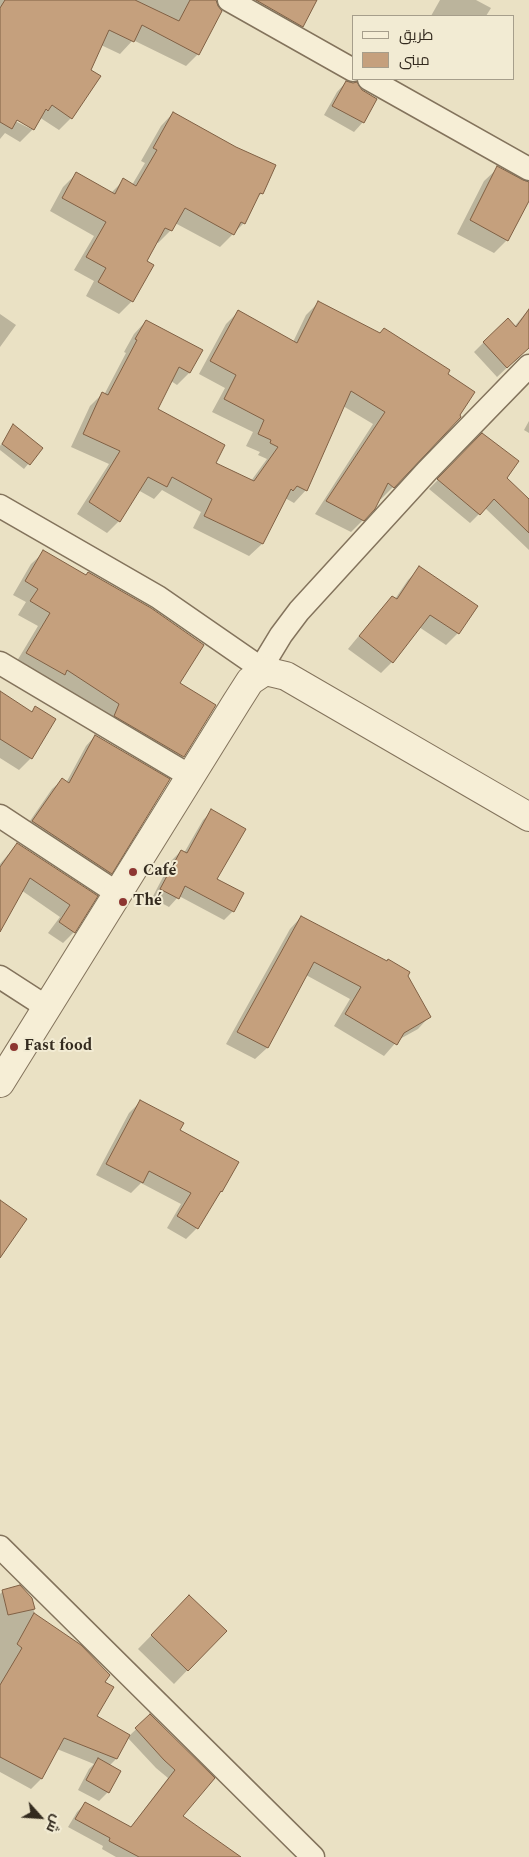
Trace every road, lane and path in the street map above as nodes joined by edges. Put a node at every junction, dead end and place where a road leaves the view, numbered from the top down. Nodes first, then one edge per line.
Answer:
1 (229, 0) edge
2 (352, 69) edge
3 (371, 80) edge
4 (529, 169) edge
5 (529, 366) edge
6 (0, 506) edge
7 (0, 663) edge
8 (263, 670) junction
9 (190, 776) junction
10 (0, 816) edge
11 (529, 817) edge
12 (117, 893) junction
13 (0, 977) edge
14 (48, 1008) junction
15 (0, 1084) edge
16 (0, 1547) edge
17 (313, 1857) edge

1 - 2 street
3 - 4 street
5 - 8 street
6 - 8 street
7 - 9 street
8 - 9 street
8 - 11 street
9 - 12 street
10 - 12 street
12 - 14 street
13 - 14 street
14 - 15 street
16 - 17 street

